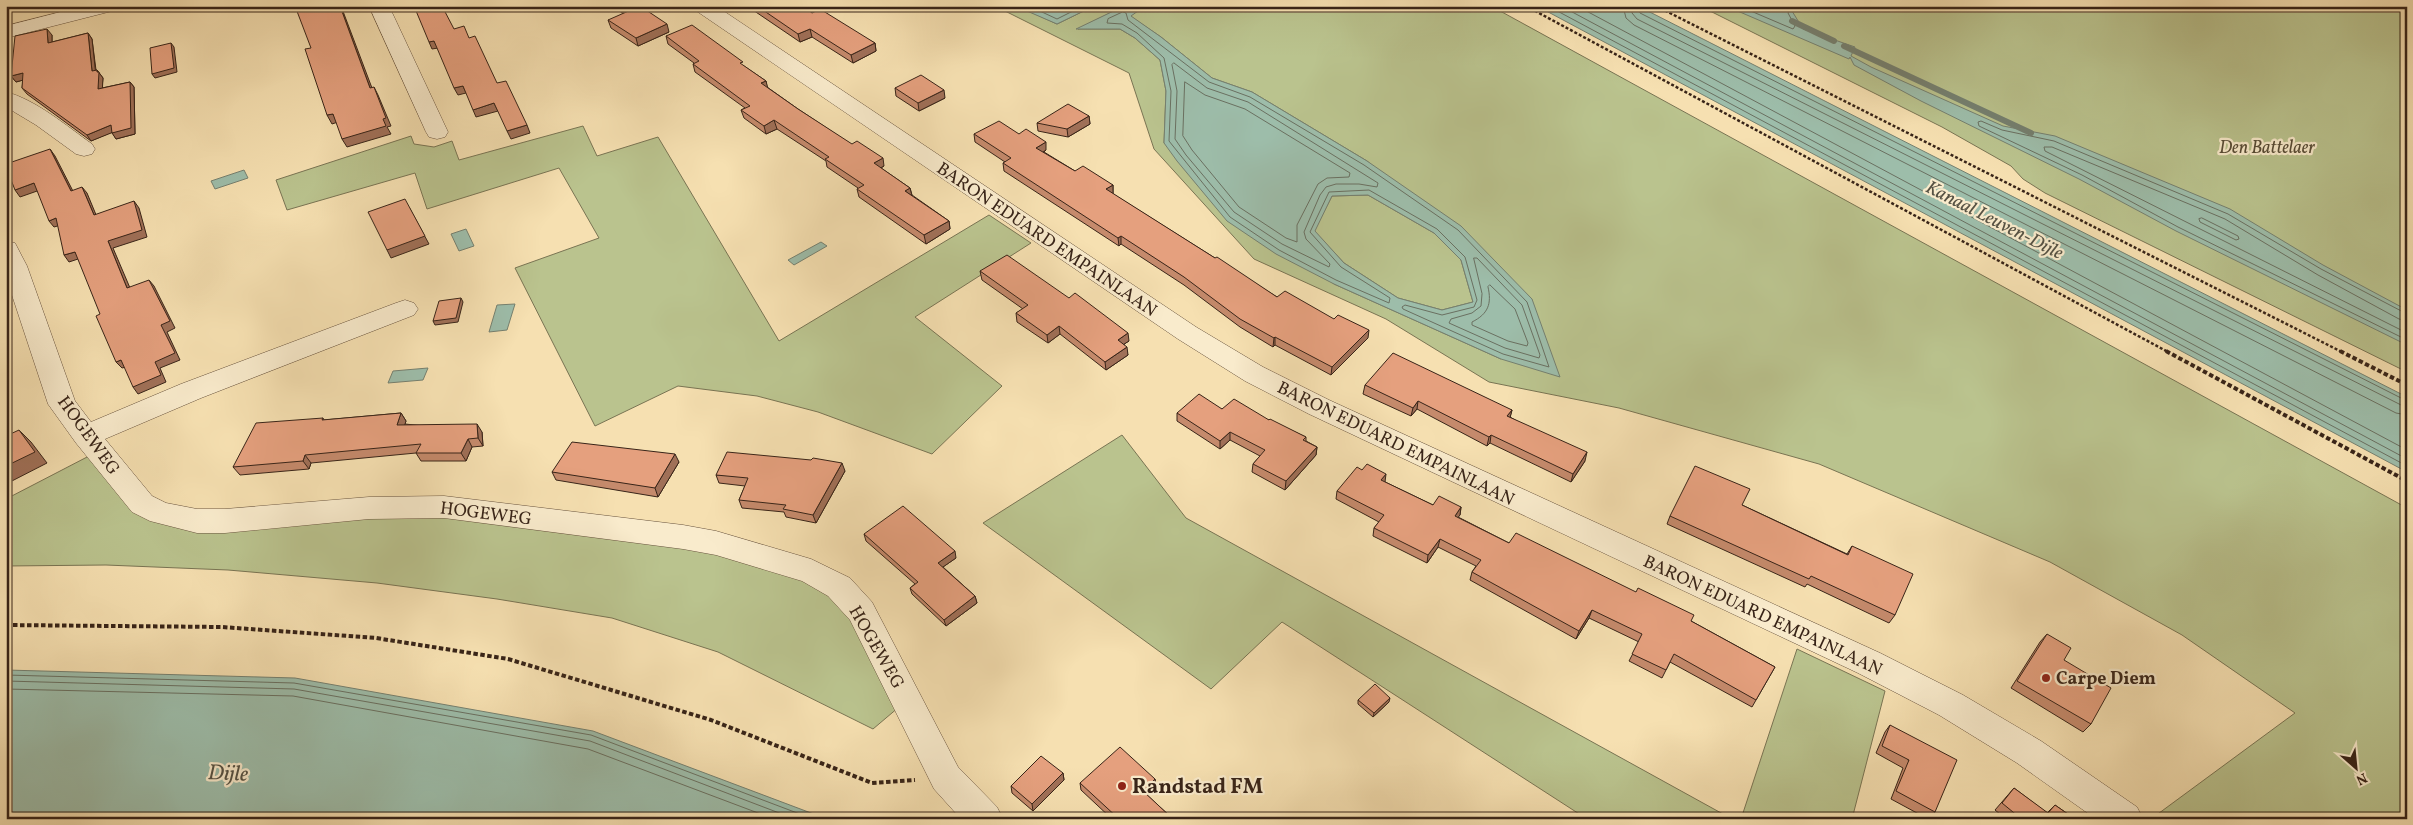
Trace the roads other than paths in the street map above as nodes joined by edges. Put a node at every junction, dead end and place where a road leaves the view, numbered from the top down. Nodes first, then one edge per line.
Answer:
1 (109, 6) edge
2 (379, 6) edge
3 (702, 6) edge
4 (6, 32) edge
5 (6, 98) edge
6 (437, 132) dead end
7 (84, 149) dead end
8 (6, 249) edge
9 (405, 309) dead end
10 (86, 436) junction
11 (985, 819) edge
12 (2125, 819) edge

1 - 4 street
2 - 6 street
3 - 12 street, BARON EDUARD EMPAINLAAN
5 - 7 street
8 - 10 street, HOGEWEG
9 - 10 street
10 - 11 street, HOGEWEG

